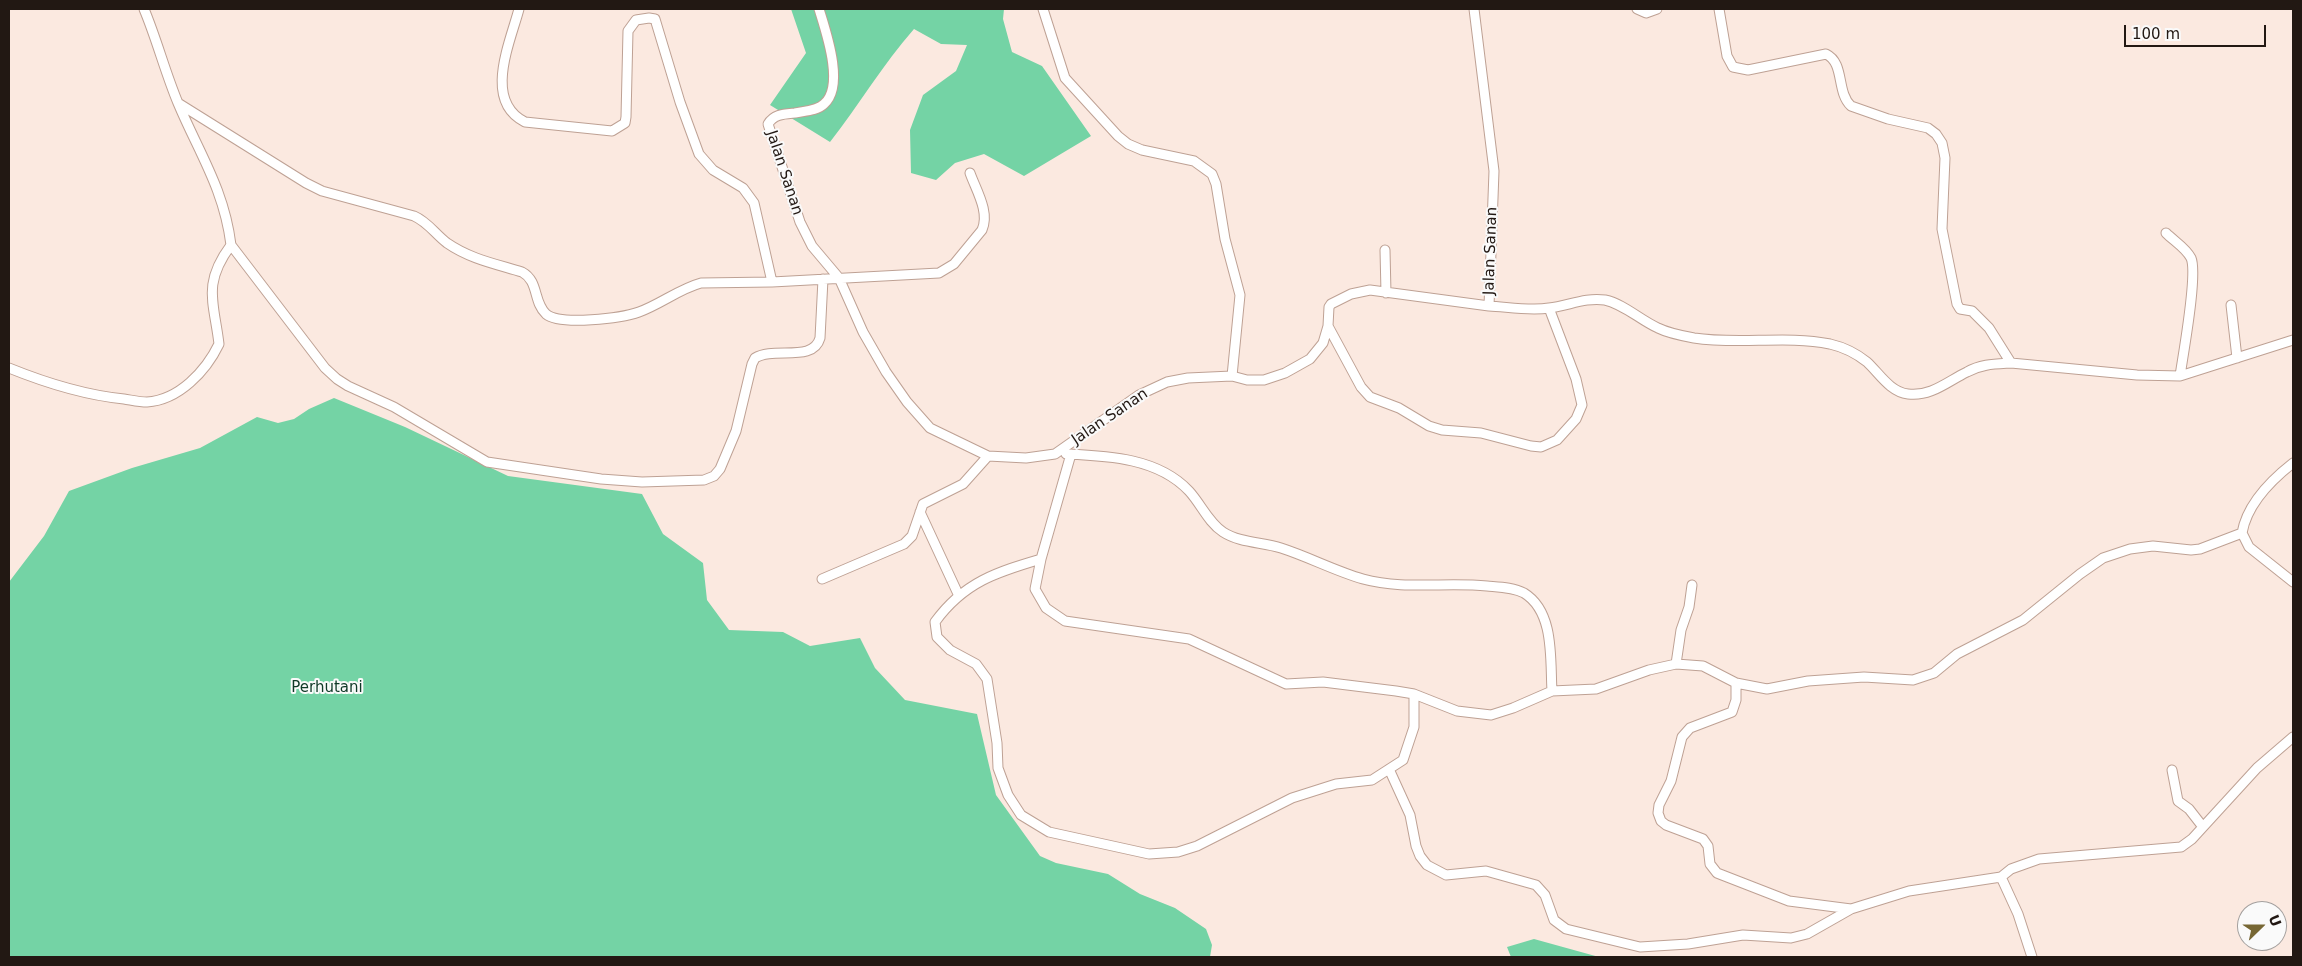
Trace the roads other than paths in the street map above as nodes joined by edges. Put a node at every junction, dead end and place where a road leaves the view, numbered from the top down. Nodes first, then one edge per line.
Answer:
1 (144, 9) edge
2 (519, 9) edge
3 (819, 9) edge
4 (1043, 9) edge
5 (1474, 9) edge
6 (1637, 9) edge
7 (1658, 9) edge
8 (1719, 9) edge
9 (178, 103) junction
10 (970, 173) dead end
11 (2166, 233) dead end
12 (231, 246) junction
13 (1385, 250) dead end
14 (839, 278) junction
15 (822, 279) junction
16 (772, 282) junction
17 (1386, 293) junction
18 (2231, 305) dead end
19 (1489, 306) junction
20 (1549, 308) junction
21 (1328, 326) junction
22 (2293, 340) edge
23 (2237, 358) junction
24 (2011, 364) junction
25 (9, 368) edge
26 (1232, 376) junction
27 (2180, 376) junction
28 (1055, 454) junction
29 (1071, 454) junction
30 (988, 456) junction
31 (2293, 463) edge
32 (920, 512) junction
33 (2242, 533) junction
34 (1042, 559) junction
35 (822, 580) dead end
36 (2293, 582) edge
37 (1692, 585) dead end
38 (960, 596) junction
39 (1676, 664) junction
40 (1736, 683) junction
41 (1552, 691) junction
42 (1414, 694) junction
43 (2293, 737) edge
44 (1389, 769) junction
45 (2172, 770) dead end
46 (2203, 827) junction
47 (2001, 878) junction
48 (1851, 909) junction
49 (2032, 957) edge

1 - 9 street
2 - 16 street
3 - 14 street, Jalan Sanan
4 - 26 street
5 - 19 street, Jalan Sanan
6 - 7 street
8 - 24 street
9 - 12 street
9 - 16 street
10 - 14 street
11 - 27 street
12 - 15 street
12 - 25 street
13 - 17 street
14 - 15 street
14 - 30 street, Jalan Sanan
15 - 16 street
17 - 19 street, Jalan Sanan
17 - 21 street, Jalan Sanan
18 - 23 street
19 - 20 street
20 - 21 street
20 - 24 street
21 - 26 street, Jalan Sanan
22 - 23 street
23 - 27 street
24 - 27 street
26 - 28 street, Jalan Sanan
28 - 29 street
28 - 30 street, Jalan Sanan
29 - 34 street
29 - 41 street
30 - 32 street
31 - 33 street
32 - 35 street
32 - 38 street
33 - 36 street
33 - 40 street
34 - 38 street
34 - 42 street
37 - 39 street
38 - 44 street
39 - 40 street
39 - 41 street
40 - 48 street
41 - 42 street
42 - 44 street
43 - 46 street
44 - 48 street
45 - 46 street
46 - 47 street
47 - 48 street
47 - 49 street

